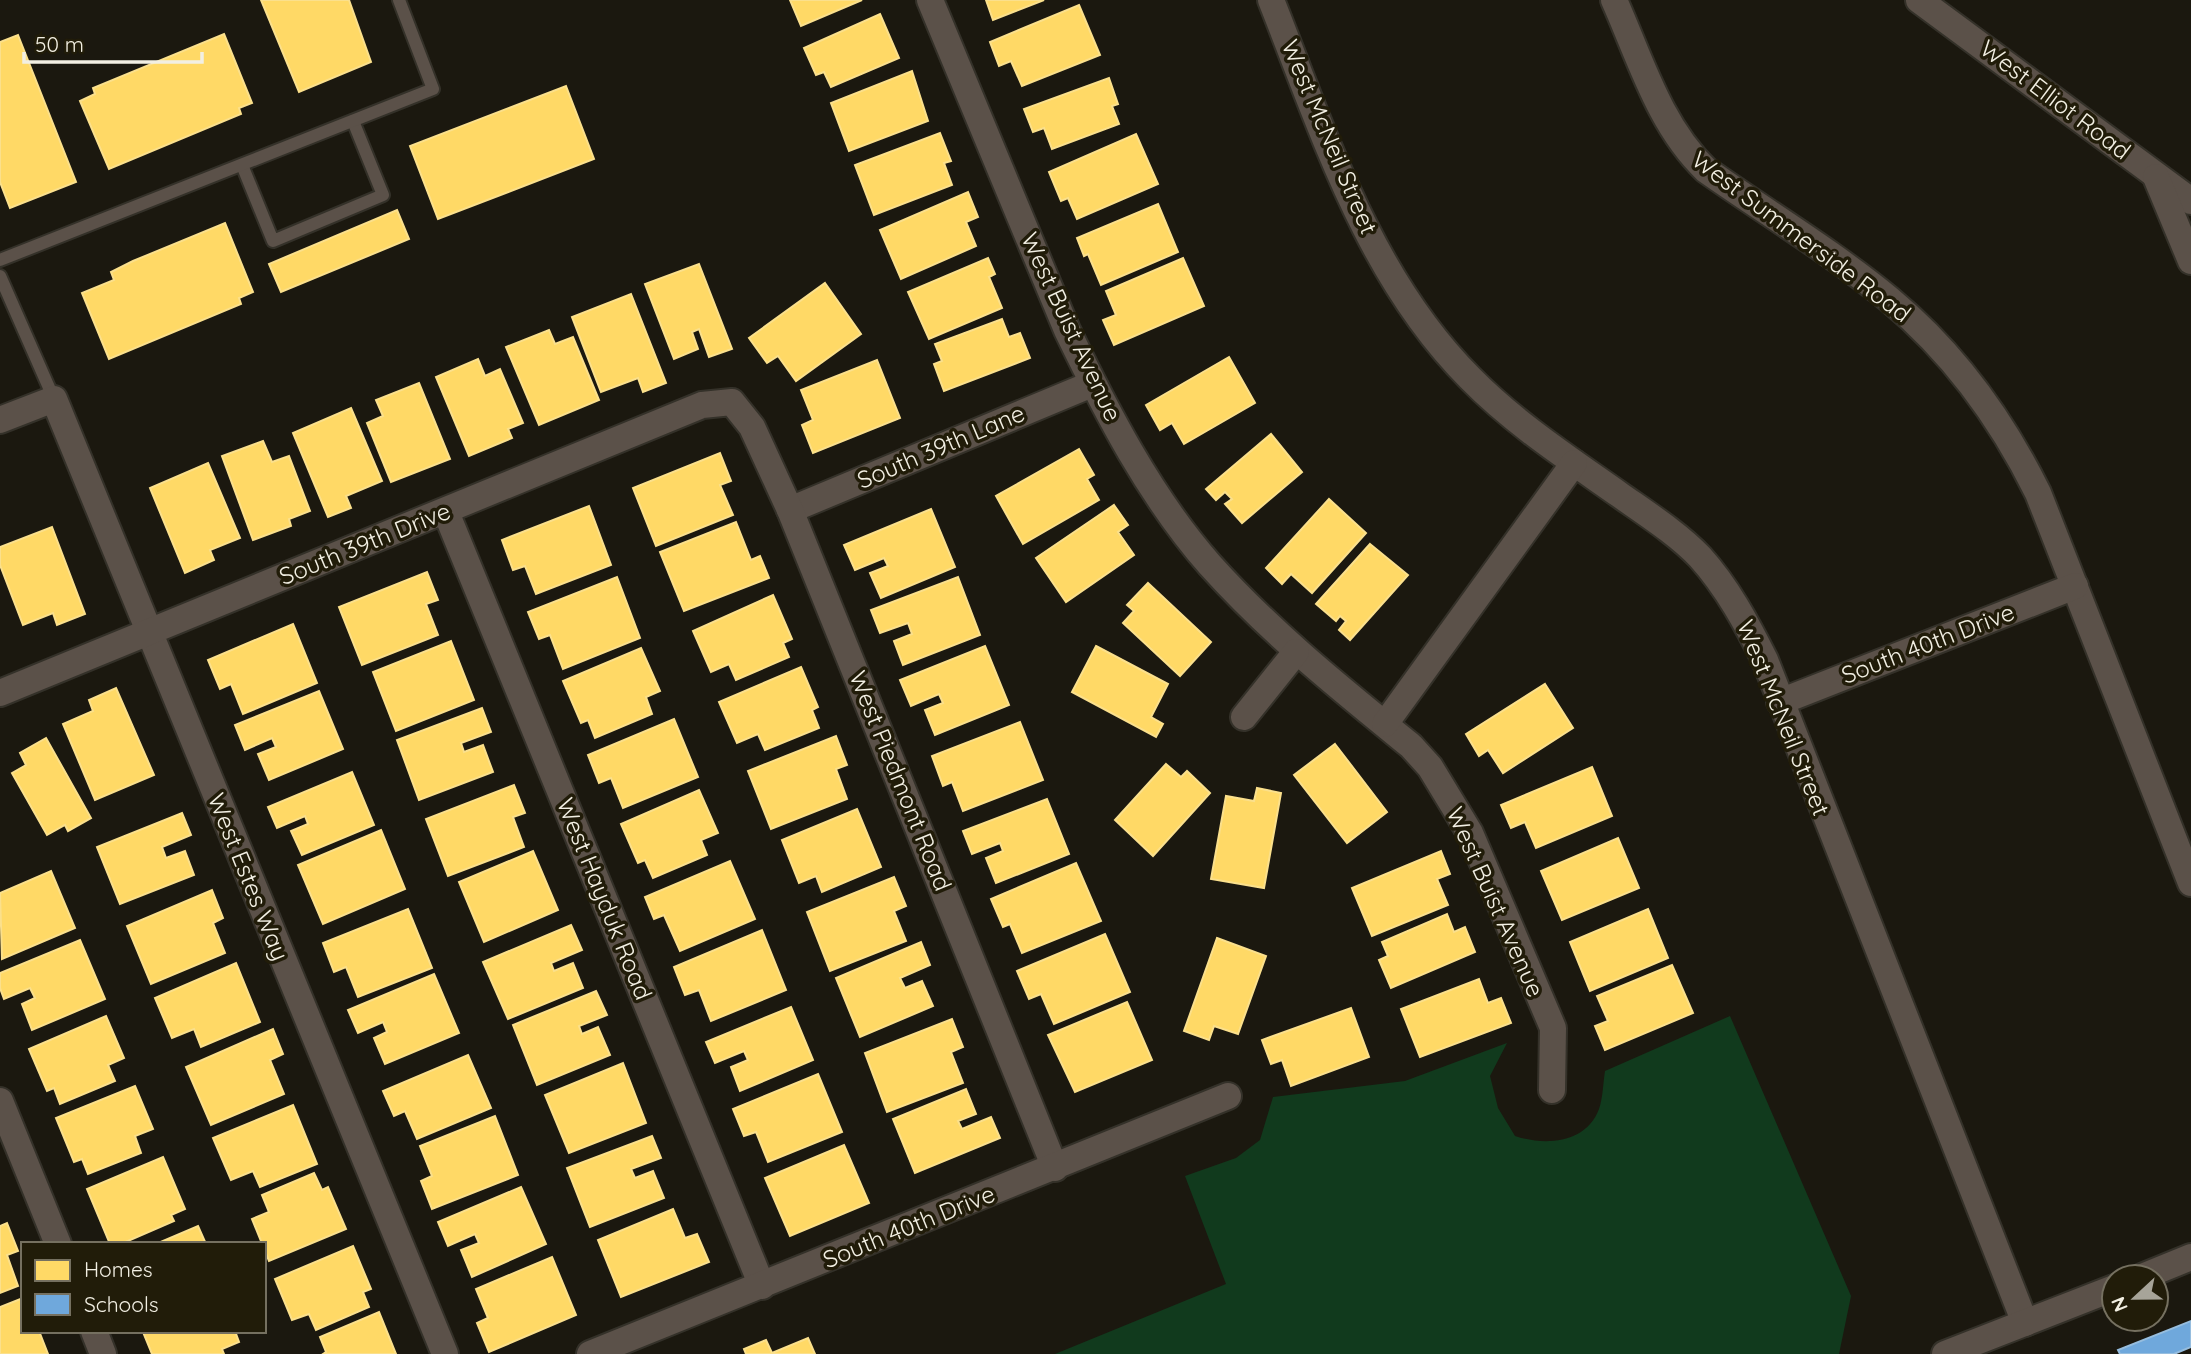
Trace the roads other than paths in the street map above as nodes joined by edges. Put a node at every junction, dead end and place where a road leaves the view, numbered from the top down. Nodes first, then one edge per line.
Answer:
1 (399, 0) edge
2 (930, 0) edge
3 (1271, 0) edge
4 (1614, 0) edge
5 (1919, 0) edge
6 (353, 121) junction
7 (242, 165) junction
8 (2155, 175) junction
9 (2191, 201) edge
10 (0, 260) edge
11 (2191, 261) edge
12 (0, 276) edge
13 (1092, 384) junction
14 (54, 399) junction
15 (732, 402) joint
16 (0, 420) edge
17 (1574, 463) junction
18 (790, 510) junction
19 (446, 512) junction
20 (2075, 586) junction
21 (147, 632) junction
22 (1296, 652) junction
23 (0, 694) edge
24 (1780, 702) junction
25 (1244, 716) dead end
26 (1385, 724) junction
27 (2191, 883) edge
28 (1552, 1090) dead end
29 (1228, 1096) dead end
30 (0, 1101) edge
31 (1055, 1168) junction
32 (57, 1242) edge
33 (2191, 1257) edge
34 (2170, 1266) edge
35 (762, 1286) junction
36 (2100, 1294) edge
37 (2025, 1323) junction
38 (95, 1333) edge
39 (103, 1354) edge
40 (445, 1354) edge
41 (590, 1354) edge
42 (1945, 1354) edge

1 - 6 lane
2 - 13 street, West Buist Avenue
3 - 17 street, West McNeil Street
4 - 20 street, West Summerside Road
5 - 8 street, West Elliot Road
6 - 7 lane
6 - 7 lane
7 - 10 lane
8 - 9 street, West Elliot Road
8 - 11 street
12 - 14 lane
13 - 18 street, South 39th Lane
13 - 22 street, West Buist Avenue
14 - 16 street
14 - 21 street, West Estes Way
15 - 18 street, West Piedmont Road
15 - 19 street, South 39th Drive
17 - 24 street, West McNeil Street
17 - 26 street
18 - 31 street, West Piedmont Road
19 - 21 street, South 39th Drive
19 - 35 street, West Hayduk Road
20 - 24 street, South 40th Drive
20 - 27 street, West Summerside Road
21 - 23 street, South 39th Drive
21 - 40 street, West Estes Way
22 - 25 street
22 - 26 street, West Buist Avenue
24 - 37 street, West McNeil Street
26 - 28 street, West Buist Avenue
29 - 31 street, South 40th Drive
30 - 32 street
31 - 35 street, South 40th Drive
33 - 34 street
35 - 41 street, South 40th Drive
36 - 37 street
37 - 42 street
38 - 39 street

